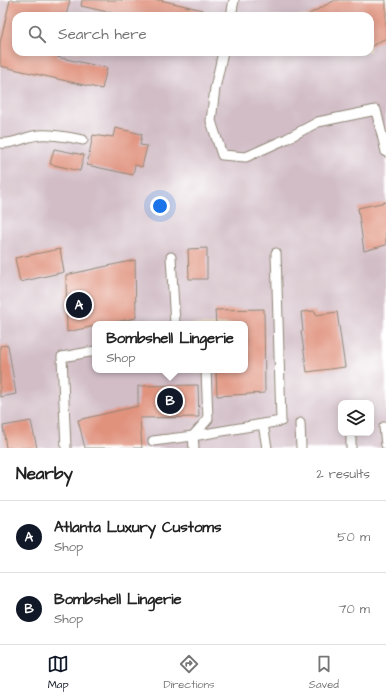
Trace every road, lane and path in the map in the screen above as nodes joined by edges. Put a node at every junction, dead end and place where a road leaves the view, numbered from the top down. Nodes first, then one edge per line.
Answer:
1 (234, 0) edge
2 (232, 12) edge
3 (222, 56) edge
4 (83, 140) dead end
5 (0, 143) edge
6 (386, 152) edge
7 (276, 253) dead end
8 (171, 257) dead end
9 (175, 321) edge
10 (92, 352) edge
11 (206, 373) edge
12 (263, 424) junction
13 (300, 424) dead end
14 (384, 427) dead end
15 (193, 436) junction
16 (351, 436) edge
17 (153, 441) dead end
18 (386, 445) edge
19 (66, 448) edge
20 (194, 448) edge
21 (267, 448) edge
22 (301, 448) edge
23 (351, 448) edge

1 - 2 lane
3 - 6 lane
4 - 5 lane
7 - 12 lane
8 - 9 lane
10 - 19 lane
11 - 15 lane
12 - 15 lane
12 - 21 lane
13 - 22 lane
14 - 18 lane
15 - 17 lane
15 - 20 lane
16 - 23 lane

